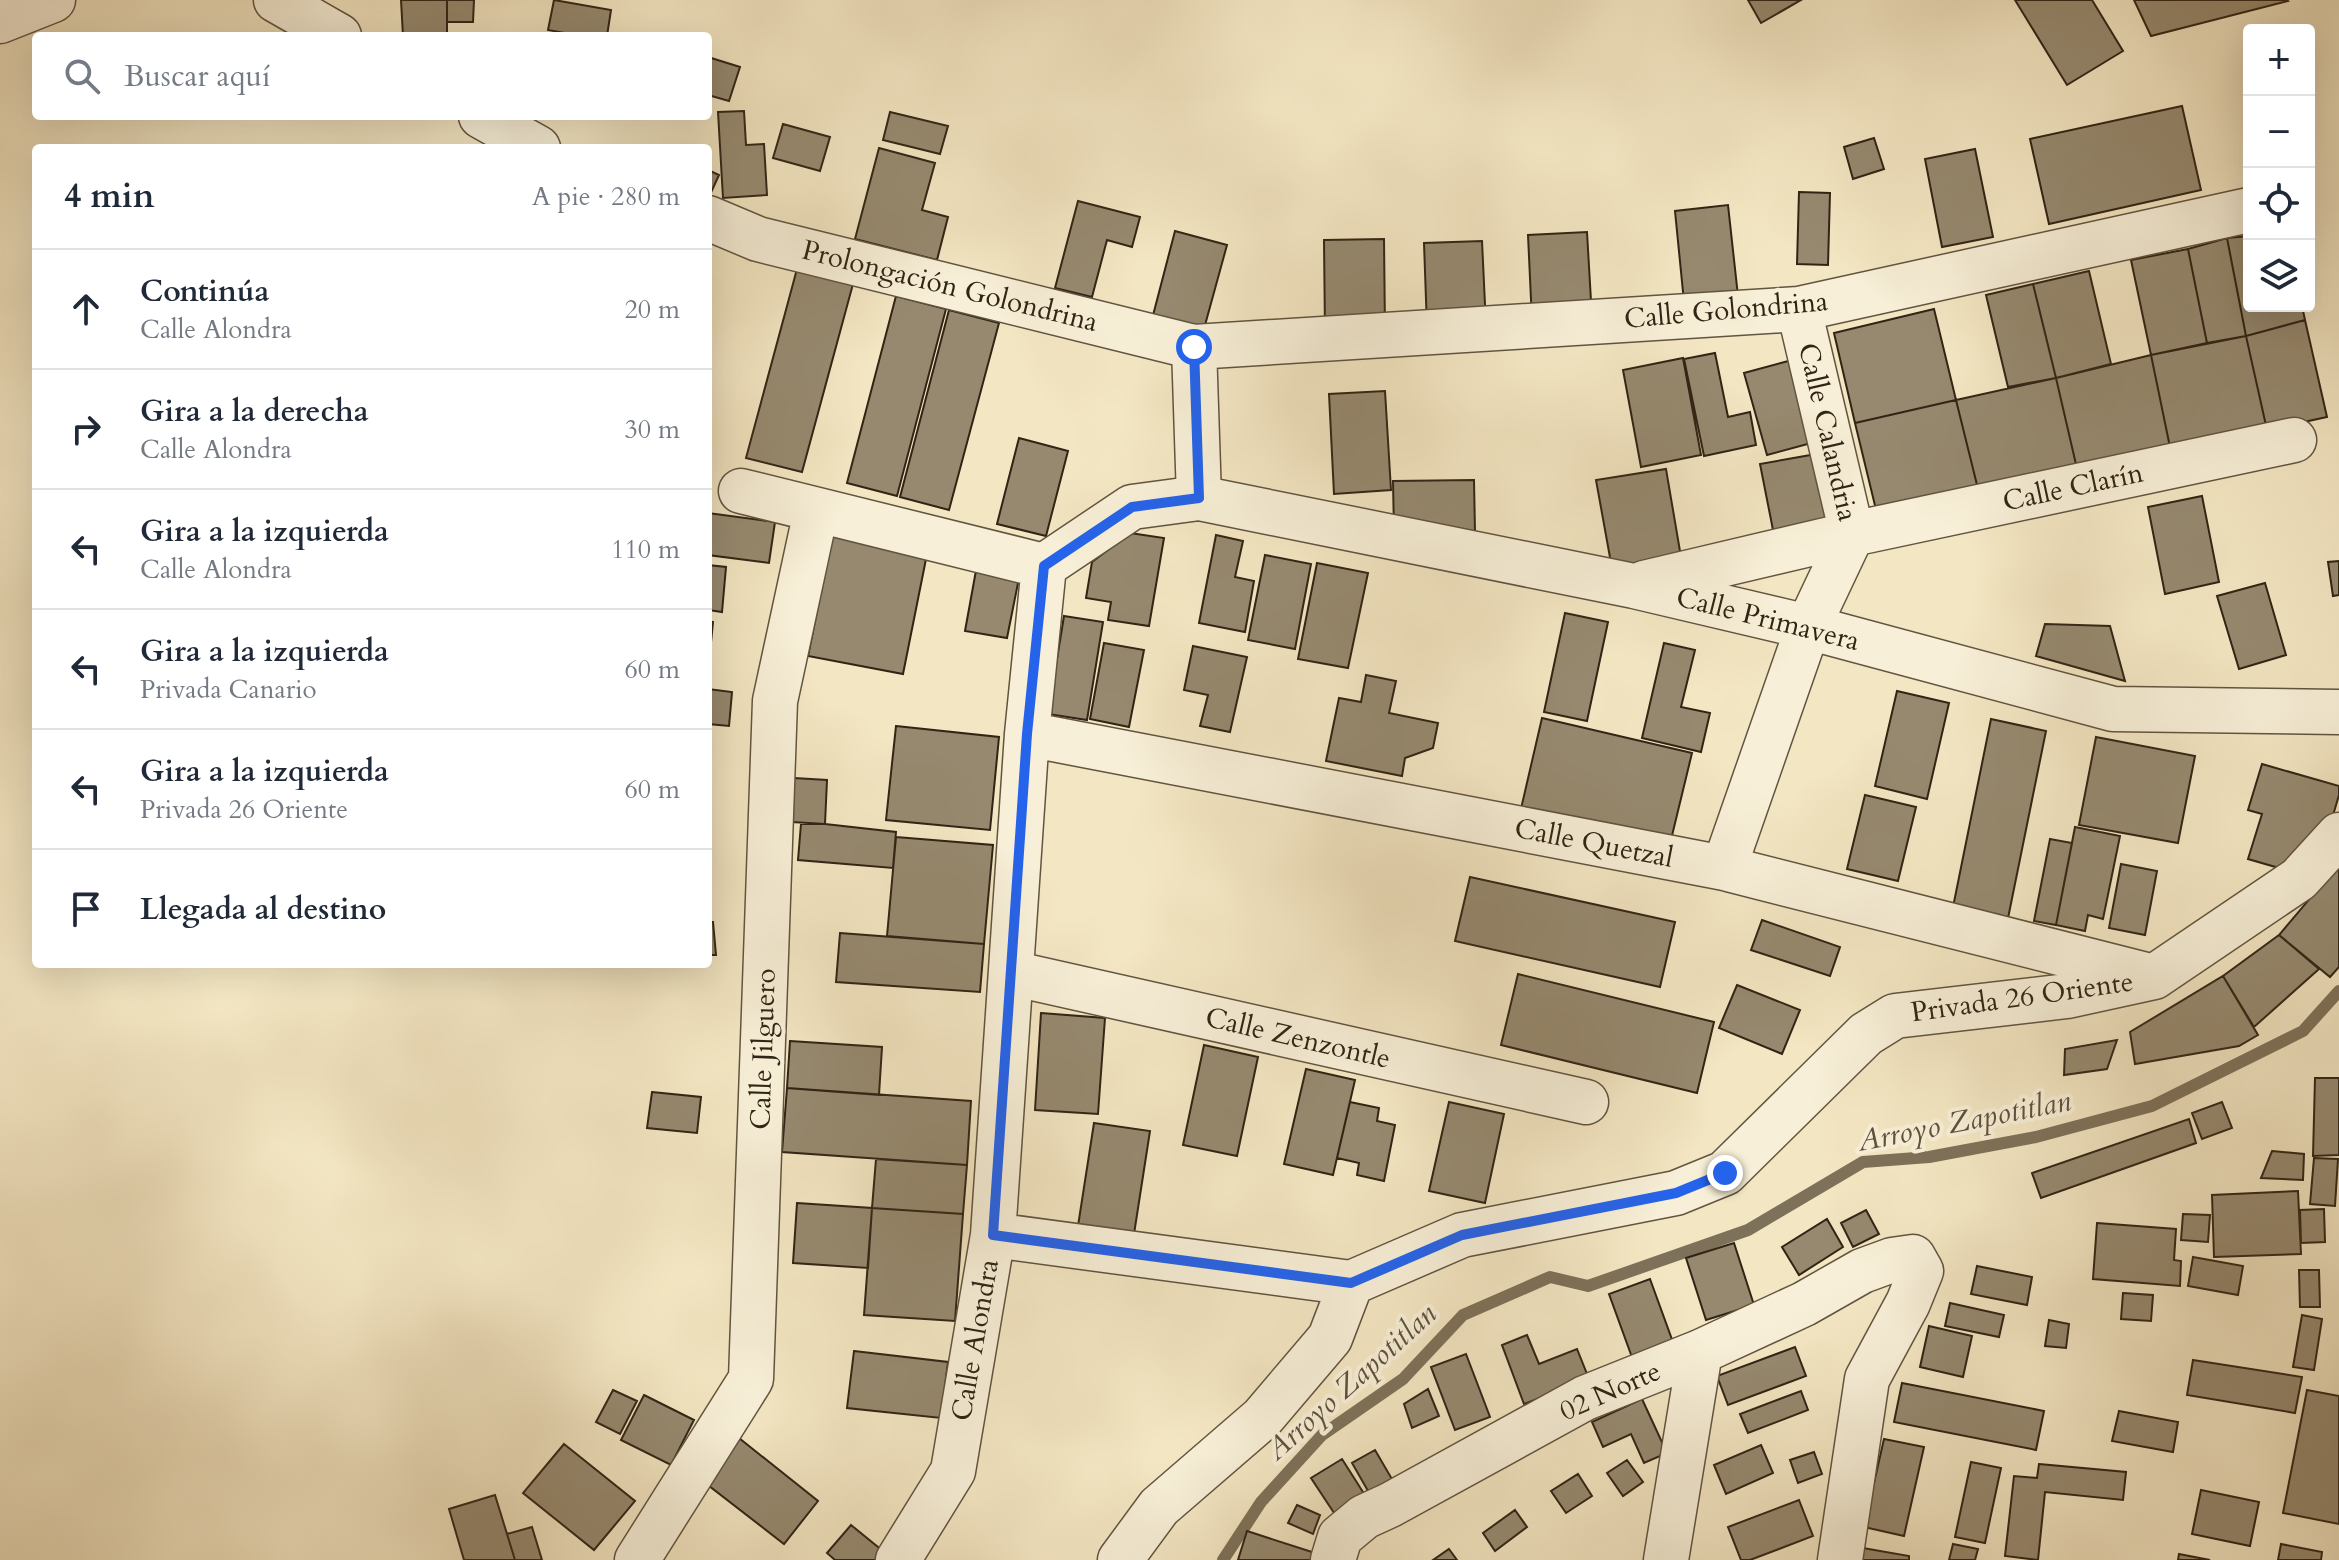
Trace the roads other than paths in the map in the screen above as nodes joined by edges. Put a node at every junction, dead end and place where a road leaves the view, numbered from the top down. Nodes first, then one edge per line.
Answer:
1 (53, 0) edge
2 (276, 0) edge
3 (0, 21) edge
4 (332, 32) edge
5 (488, 120) edge
6 (531, 144) edge
7 (2243, 211) edge
8 (712, 220) edge
9 (1799, 309) junction
10 (1194, 347) junction
11 (2294, 440) dead end
12 (741, 491) dead end
13 (1199, 498) junction
14 (816, 511) junction
15 (1852, 534) junction
16 (1044, 566) junction
17 (1634, 586) junction
18 (1808, 627) junction
19 (2339, 712) edge
20 (1027, 734) junction
21 (2339, 835) edge
22 (1724, 868) junction
23 (1011, 973) junction
24 (2154, 977) junction
25 (1586, 1102) dead end
26 (993, 1235) junction
27 (1351, 1283) junction
28 (1700, 1352) junction
29 (637, 1560) edge
30 (898, 1560) edge
31 (1120, 1560) edge
32 (1333, 1560) edge
33 (1666, 1560) edge
34 (1840, 1560) edge

1 - 3 street
2 - 4 street
5 - 6 street
7 - 9 street, Calle Golondrina
8 - 10 street, Prolongación Golondrina
9 - 10 street, Calle Golondrina
9 - 15 street, Calle Calandria
10 - 13 street
11 - 15 street, Calle Clarín
12 - 14 street
13 - 16 street
13 - 17 street, Calle Primavera
14 - 16 street
14 - 29 street, Calle Jilguero
15 - 17 street, Calle Clarín
15 - 18 street, Calle Calandria
16 - 20 street, Calle Alondra
17 - 18 street, Calle Primavera
18 - 19 street, Calle Primavera
18 - 22 street, Calle Calandria
20 - 22 street, Calle Quetzal
20 - 23 street, Calle Alondra
21 - 24 street, Privada 26 Oriente
22 - 24 street, Calle Quetzal
23 - 25 street, Calle Zenzontle
23 - 26 street, Calle Alondra
24 - 27 street, Privada 26 Oriente
26 - 27 street
26 - 30 street, Calle Alondra
27 - 31 street
28 - 32 street, 02 Norte
28 - 33 street
28 - 34 street, 02 Norte

